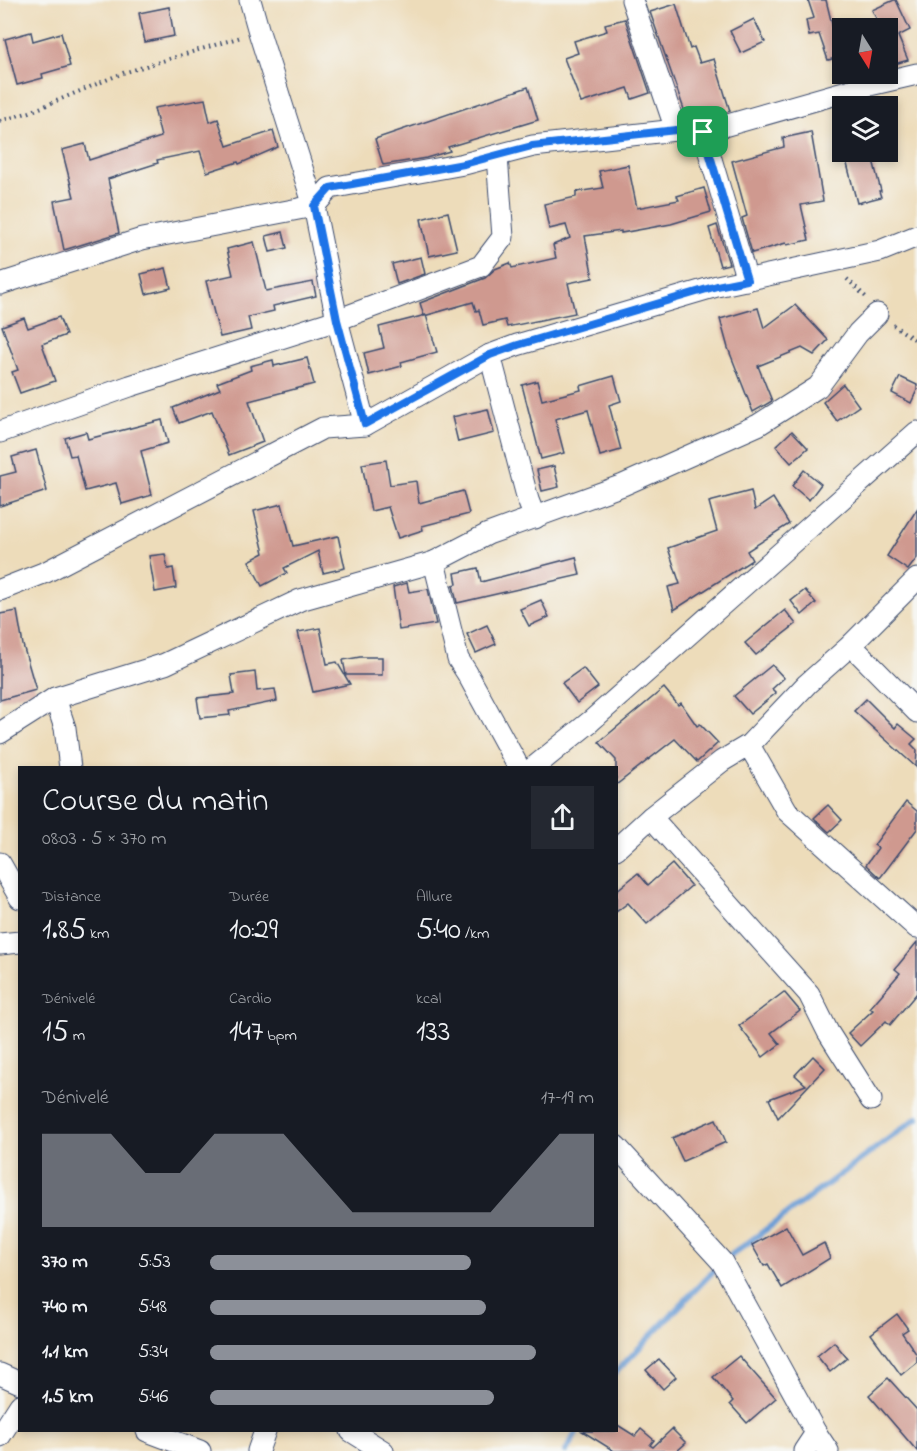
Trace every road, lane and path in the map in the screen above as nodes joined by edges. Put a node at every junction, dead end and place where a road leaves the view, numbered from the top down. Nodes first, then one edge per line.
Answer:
1 (250, 0) edge
2 (632, 0) edge
3 (259, 32) junction
4 (917, 74) edge
5 (0, 121) edge
6 (676, 130) junction
7 (703, 132) junction
8 (497, 156) junction
9 (314, 206) junction
10 (917, 236) edge
11 (747, 280) junction
12 (0, 284) edge
13 (877, 314) dead end
14 (337, 320) junction
15 (490, 355) junction
16 (365, 424) junction
17 (0, 432) edge
18 (917, 432) edge
19 (535, 518) junction
20 (435, 562) junction
21 (917, 579) edge
22 (0, 590) edge
23 (851, 645) junction
24 (55, 698) junction
25 (917, 712) edge
26 (0, 733) edge
27 (749, 745) junction
28 (70, 766) edge
29 (518, 766) edge
30 (535, 766) edge
31 (651, 817) junction
32 (618, 847) edge
33 (0, 863) edge
34 (18, 894) edge
35 (917, 928) edge
36 (18, 942) edge
37 (0, 944) edge
38 (871, 1100) dead end
39 (618, 1148) edge
40 (0, 1374) edge
41 (18, 1382) edge
42 (18, 1408) edge
43 (150, 1432) edge
44 (265, 1432) edge
45 (816, 1433) junction
46 (0, 1436) edge
47 (358, 1438) edge
48 (200, 1451) edge
49 (258, 1451) edge
50 (383, 1451) edge
51 (804, 1451) edge
52 (828, 1451) edge

1 - 3 street
2 - 6 street
3 - 5 path
3 - 9 street
4 - 7 street
6 - 7 street
6 - 8 street
7 - 11 street
8 - 9 street
8 - 14 street
9 - 12 street
9 - 14 street
10 - 11 street
11 - 15 street
13 - 19 street
14 - 16 street
14 - 17 street
15 - 16 street
15 - 19 street
16 - 22 street
18 - 30 street
19 - 20 street
20 - 24 street
20 - 29 street
21 - 23 street
23 - 25 street
23 - 27 street
24 - 26 street
24 - 28 street
27 - 31 street
27 - 35 street
31 - 32 street
31 - 38 street
33 - 34 street
36 - 37 street
39 - 45 street
40 - 41 street
42 - 46 street
43 - 48 street
44 - 49 street
45 - 51 street
45 - 52 street
47 - 50 street

